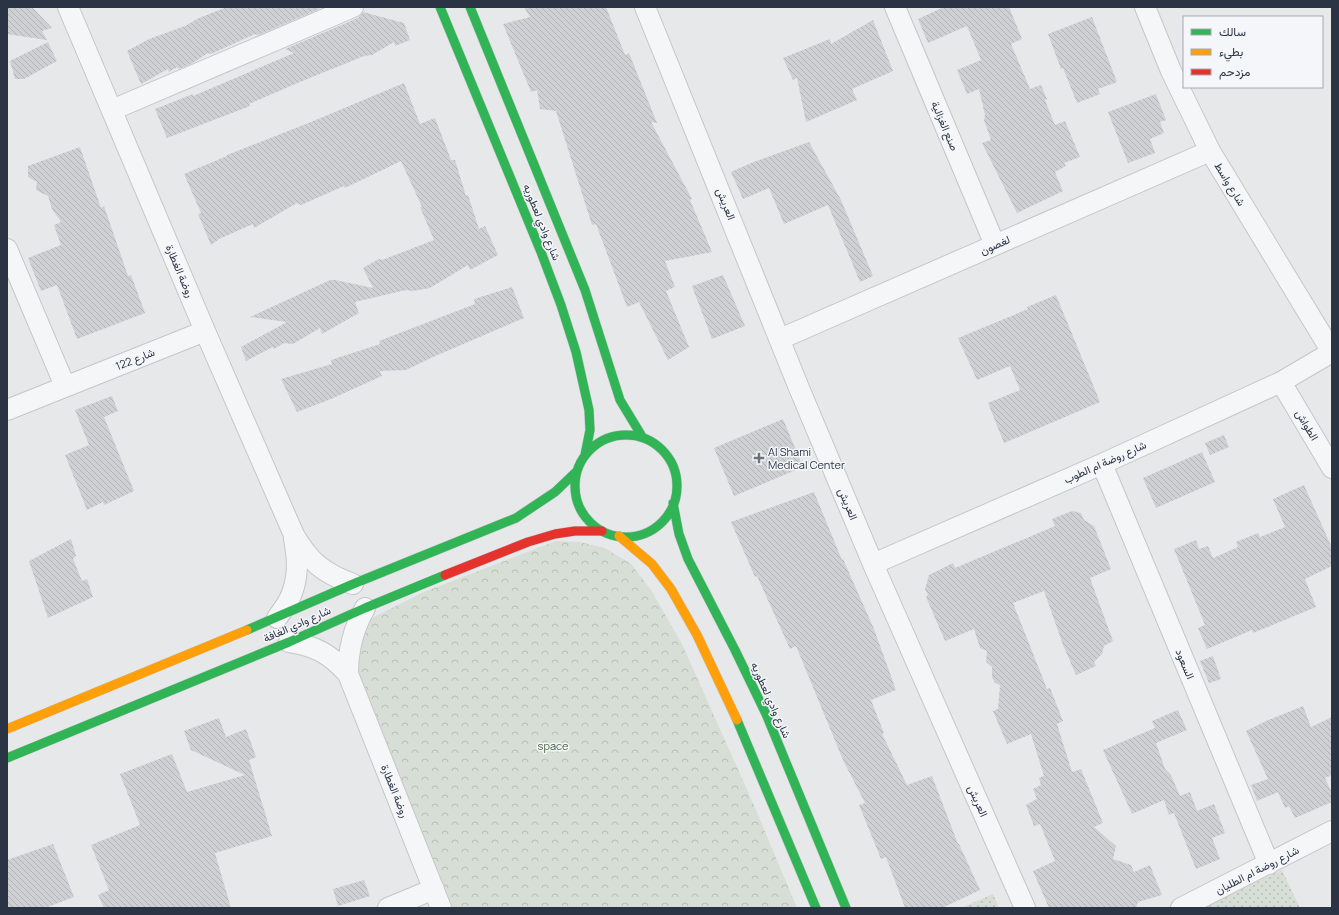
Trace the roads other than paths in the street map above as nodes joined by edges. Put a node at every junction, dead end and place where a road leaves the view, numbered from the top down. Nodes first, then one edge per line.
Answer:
1 (68, 7) edge
2 (353, 7) edge
3 (440, 7) edge
4 (470, 7) edge
5 (646, 7) edge
6 (895, 7) edge
7 (1145, 7) edge
8 (112, 110) junction
9 (1210, 151) junction
10 (995, 245) junction
11 (7, 249) edge
12 (205, 331) junction
13 (780, 339) junction
14 (1332, 352) edge
15 (1281, 382) junction
16 (65, 386) junction
17 (7, 410) edge
18 (643, 438) junction
19 (585, 455) junction
20 (1102, 464) junction
21 (1332, 468) edge
22 (577, 471) junction
23 (673, 503) junction
24 (602, 531) junction
25 (294, 535) junction
26 (619, 536) junction
27 (873, 564) junction
28 (353, 584) junction
29 (365, 608) junction
30 (278, 618) junction
31 (289, 642) junction
32 (348, 674) junction
33 (7, 729) edge
34 (7, 758) edge
35 (1332, 831) edge
36 (1269, 864) junction
37 (434, 889) junction
38 (388, 908) edge
39 (441, 908) edge
40 (816, 908) edge
41 (846, 908) edge
42 (1025, 908) edge
43 (1181, 908) edge

1 - 8 street, روضة الغطارة
2 - 8 street
3 - 19 street, شارع وادي لعطوريه
4 - 18 street, شارع وادي لعطوريه
5 - 13 street, العريش
6 - 10 street, صنع الغزالية
7 - 9 street, شارع واسط
8 - 12 street, روضة الغطارة
9 - 10 street, لغصون
9 - 14 street, شارع واسط
10 - 13 street, لغصون
11 - 16 street
12 - 16 street, شارع 122
12 - 25 street, روضة الغطارة
13 - 27 street, العريش
14 - 15 street, شارع روضة ام الطوب
15 - 20 street, شارع روضة ام الطوب
15 - 21 street, الطواش
16 - 17 street, شارع 122
18 - 19 street
18 - 23 street
19 - 22 street
20 - 27 street, شارع روضة ام الطوب
20 - 36 street, السعود
22 - 24 street
22 - 28 street, شارع وادي الغافة
23 - 26 street
23 - 41 street, شارع وادي لعطوريه
24 - 26 street
24 - 29 street, شارع وادي الغافة
25 - 28 street, روضة الغطارة
25 - 30 street, روضة الغطارة
26 - 40 street
27 - 42 street, العريش
28 - 30 street, شارع وادي الغافة
29 - 31 street, شارع وادي الغافة
29 - 32 street, روضة الغطارة
30 - 33 street, شارع وادي الغافة
31 - 32 street, روضة الغطارة
31 - 34 street, شارع وادي الغافة
32 - 37 street, روضة الغطارة
35 - 36 street, شارع روضة ام الطليان
36 - 43 street, شارع روضة ام الطليان
37 - 38 street
37 - 39 street, روضة الغطارة

